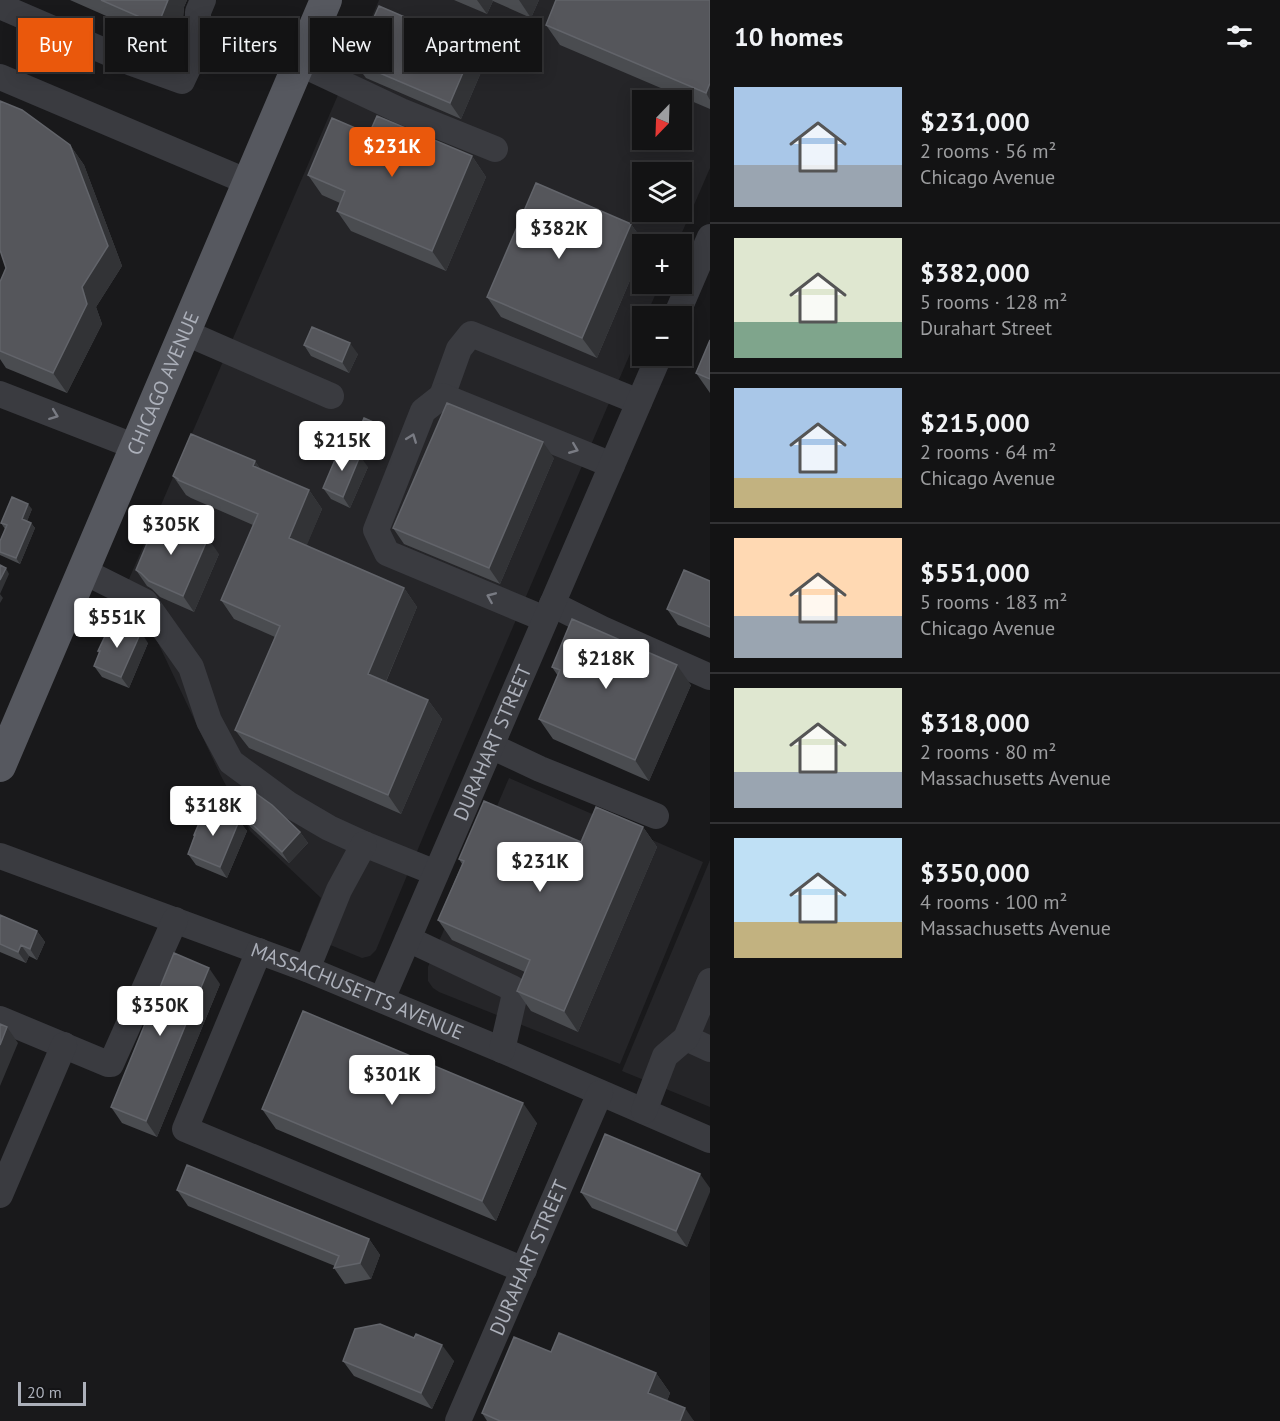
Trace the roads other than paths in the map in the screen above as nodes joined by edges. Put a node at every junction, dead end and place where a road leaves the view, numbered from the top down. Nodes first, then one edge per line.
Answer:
1 (203, 0) edge
2 (326, 0) edge
3 (0, 6) edge
4 (299, 63) junction
5 (0, 77) edge
6 (495, 149) dead end
7 (248, 182) junction
8 (710, 237) edge
9 (680, 306) edge
10 (184, 332) junction
11 (655, 366) edge
12 (0, 394) edge
13 (331, 396) dead end
14 (442, 396) junction
15 (639, 402) junction
16 (136, 447) junction
17 (612, 465) junction
18 (83, 571) junction
19 (549, 612) junction
20 (710, 677) edge
21 (491, 746) junction
22 (0, 766) edge
23 (656, 816) dead end
24 (364, 844) junction
25 (0, 856) edge
26 (436, 873) junction
27 (175, 920) junction
28 (408, 939) junction
29 (259, 951) junction
30 (307, 969) junction
31 (710, 981) edge
32 (382, 999) junction
33 (0, 1018) edge
34 (686, 1038) junction
35 (64, 1046) junction
36 (710, 1048) edge
37 (502, 1050) junction
38 (600, 1093) junction
39 (644, 1111) junction
40 (710, 1140) edge
41 (0, 1195) edge
42 (524, 1270) junction
43 (458, 1421) edge

1 - 3 street
2 - 4 main road, CHICAGO AVENUE
4 - 6 street
4 - 7 main road, CHICAGO AVENUE
5 - 7 street
7 - 10 main road, CHICAGO AVENUE
8 - 9 street
10 - 13 street
10 - 16 main road, CHICAGO AVENUE
11 - 15 street, DURAHART STREET
12 -> 16 street
14 - 15 street
14 -> 17 street
19 -> 14 street
15 - 17 street, DURAHART STREET
16 - 18 main road, CHICAGO AVENUE
17 - 19 street, DURAHART STREET
18 - 22 main road, CHICAGO AVENUE
18 - 24 street
19 - 20 street
19 - 21 street, DURAHART STREET
21 - 23 street
21 - 26 street, DURAHART STREET
24 - 26 street
24 - 30 street
25 - 27 street, MASSACHUSETTS AVENUE
26 - 28 street, DURAHART STREET
27 - 29 street, MASSACHUSETTS AVENUE
27 - 35 street
28 - 32 street, DURAHART STREET
28 - 37 street
29 - 30 street, MASSACHUSETTS AVENUE
29 - 42 street
30 - 32 street, MASSACHUSETTS AVENUE
31 - 34 street
32 - 37 street, MASSACHUSETTS AVENUE
33 - 35 street
34 - 36 street
34 - 39 street
35 - 41 street
37 - 38 street, MASSACHUSETTS AVENUE
38 - 39 street, MASSACHUSETTS AVENUE
38 - 42 street, DURAHART STREET
39 - 40 street, MASSACHUSETTS AVENUE
42 - 43 street, DURAHART STREET

